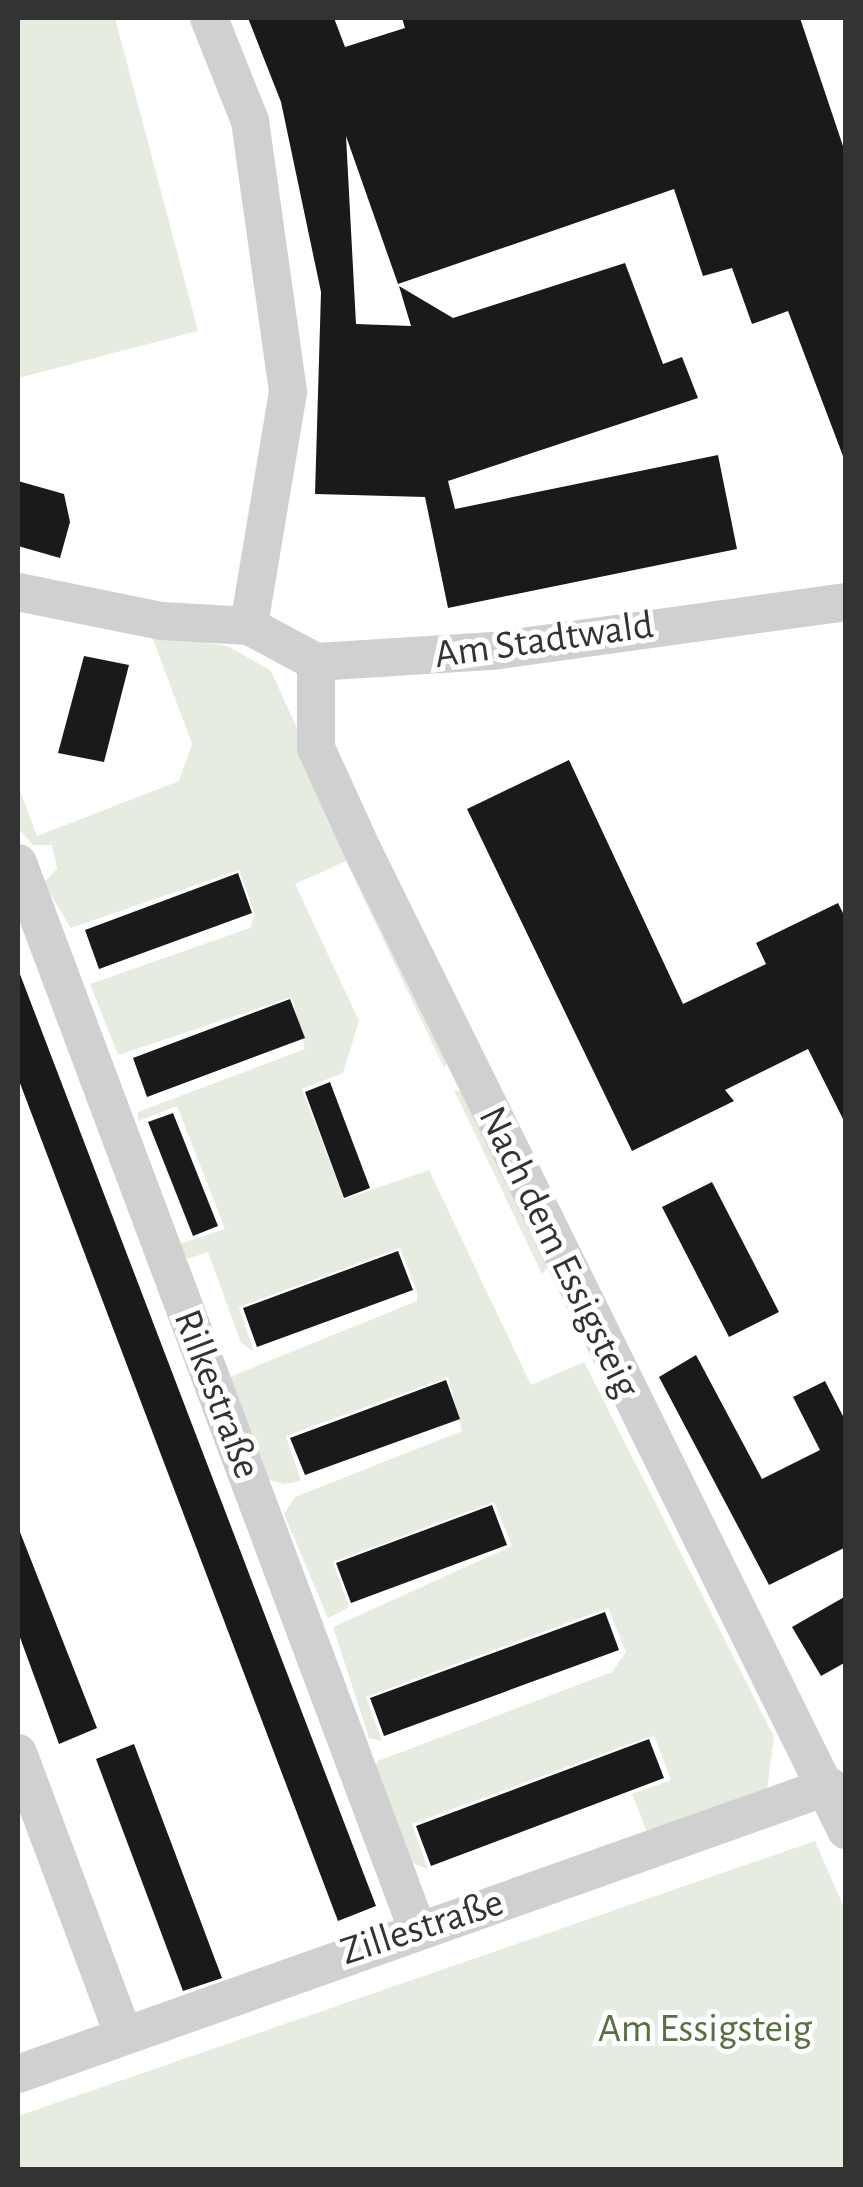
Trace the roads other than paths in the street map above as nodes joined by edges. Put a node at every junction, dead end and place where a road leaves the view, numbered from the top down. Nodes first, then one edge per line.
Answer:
1 (209, 18) edge
2 (18, 592) edge
3 (846, 602) edge
4 (249, 626) junction
5 (316, 662) junction
6 (18, 863) edge
7 (18, 1753) edge
8 (829, 1786) junction
9 (846, 1830) edge
10 (416, 1926) junction
11 (123, 2034) junction
12 (18, 2074) edge

1 - 4 street
2 - 4 street
3 - 5 street, Am Stadtwald
4 - 5 street
5 - 8 street, Nach dem Essigsteig
6 - 10 street, Rilkestraße
7 - 11 street
8 - 9 street, Nach dem Essigsteig
8 - 10 street, Zillestraße
10 - 11 street, Zillestraße
11 - 12 street, Zillestraße

